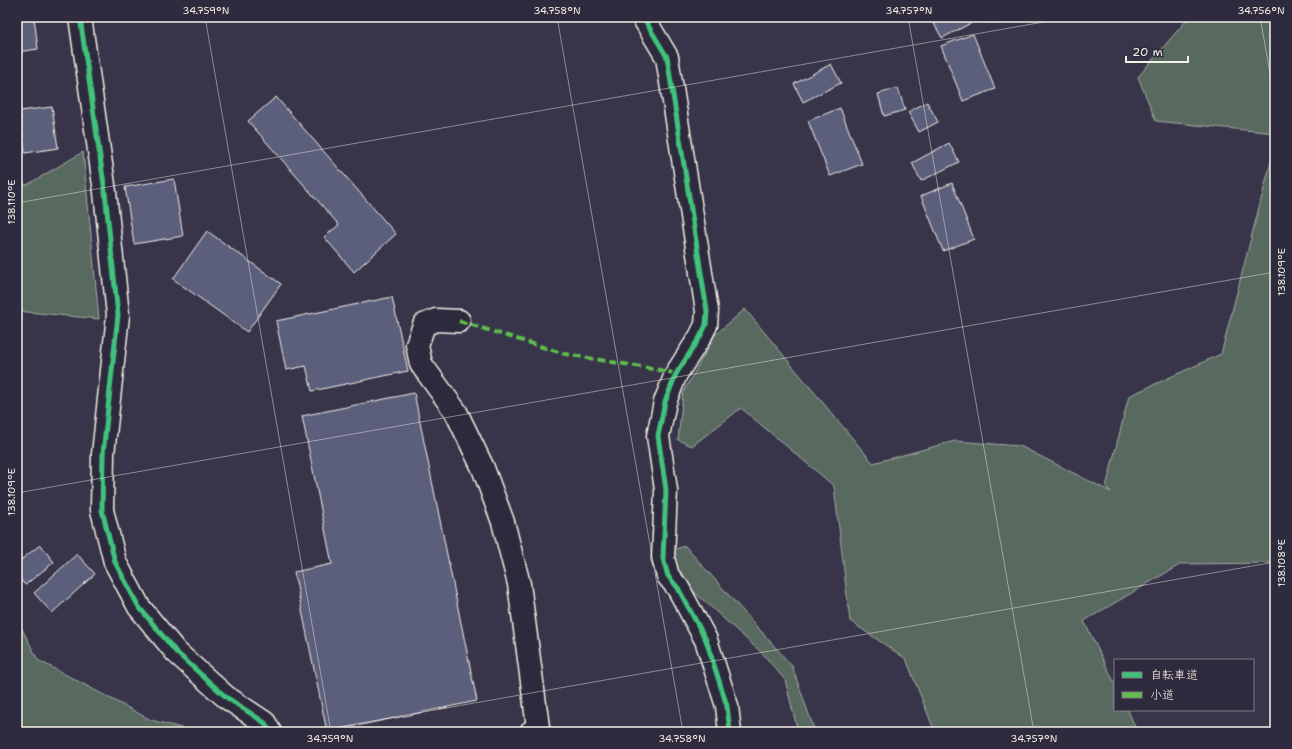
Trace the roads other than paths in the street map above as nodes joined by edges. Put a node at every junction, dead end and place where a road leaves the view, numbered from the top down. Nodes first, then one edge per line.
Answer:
1 (80, 17) edge
2 (643, 17) edge
3 (458, 321) dead end
4 (270, 732) edge
5 (531, 732) edge
6 (730, 732) edge

1 - 4 street
2 - 6 street
3 - 5 street

